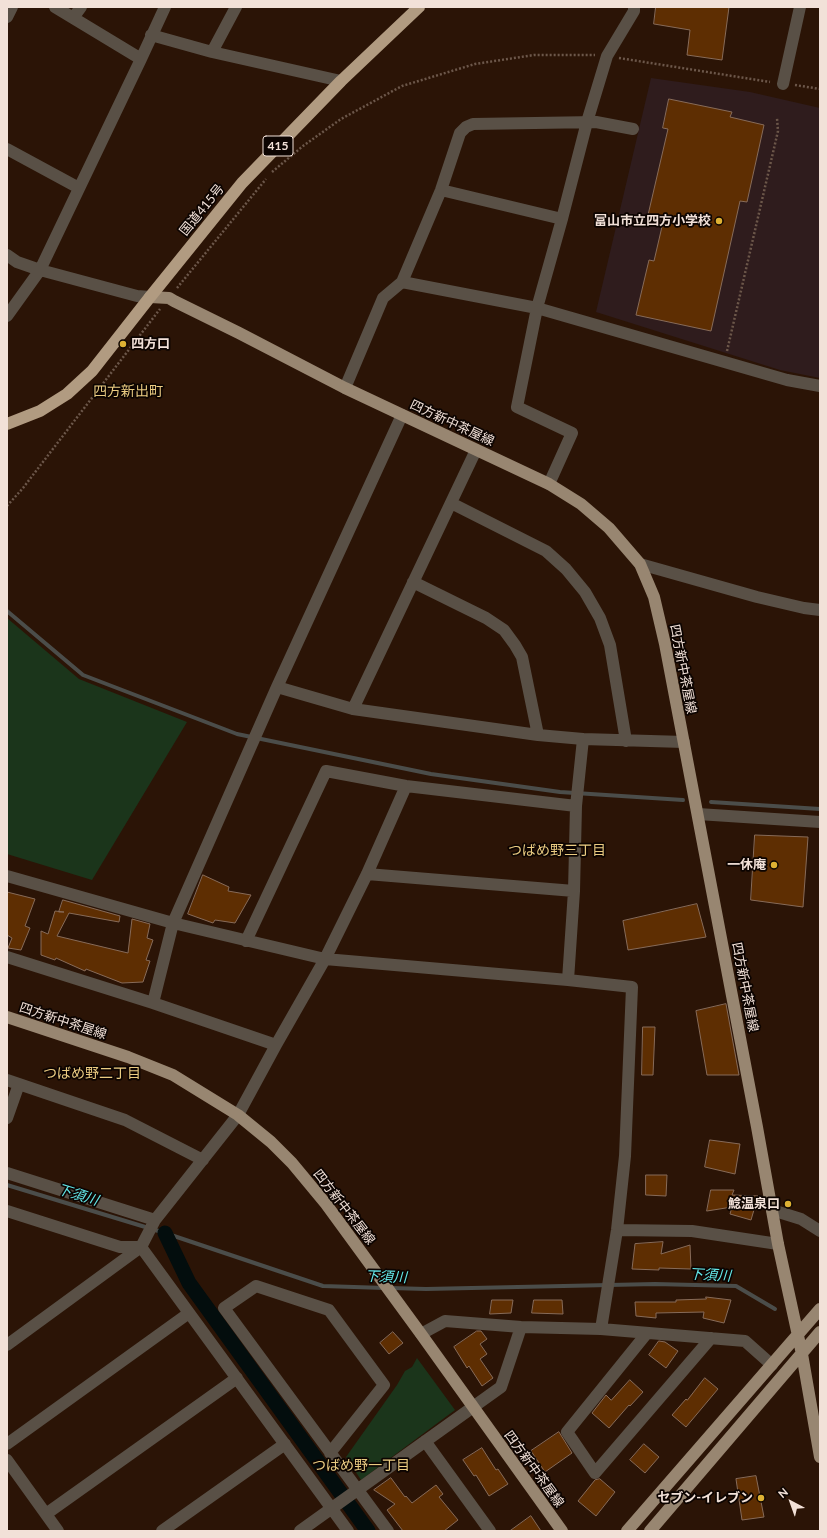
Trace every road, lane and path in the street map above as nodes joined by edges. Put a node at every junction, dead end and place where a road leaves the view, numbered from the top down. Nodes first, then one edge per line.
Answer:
1 (12, 7) edge
2 (55, 7) edge
3 (80, 7) edge
4 (164, 7) edge
5 (236, 7) edge
6 (419, 7) edge
7 (634, 7) edge
8 (800, 7) edge
9 (7, 17) edge
10 (73, 18) junction
11 (151, 35) junction
12 (212, 52) junction
13 (600, 55) dead end
14 (614, 58) dead end
15 (141, 59) junction
16 (341, 81) junction
17 (783, 84) junction
18 (820, 88) edge
19 (777, 118) dead end
20 (587, 122) junction
21 (633, 129) dead end
22 (7, 149) edge
23 (79, 188) junction
24 (441, 190) junction
25 (562, 219) junction
26 (7, 254) edge
27 (40, 270) junction
28 (402, 282) junction
29 (173, 292) dead end
30 (150, 297) junction
31 (162, 307) dead end
32 (537, 308) junction
33 (7, 316) edge
34 (727, 351) dead end
35 (820, 386) edge
36 (345, 388) junction
37 (402, 415) junction
38 (7, 424) edge
39 (476, 450) junction
40 (549, 484) junction
41 (451, 503) junction
42 (7, 506) edge
43 (640, 564) junction
44 (413, 582) junction
45 (820, 610) edge
46 (277, 687) junction
47 (353, 709) junction
48 (538, 735) junction
49 (584, 739) junction
50 (626, 741) junction
51 (684, 742) junction
52 (406, 786) junction
53 (576, 806) junction
54 (698, 814) junction
55 (820, 822) edge
56 (367, 874) junction
57 (7, 876) edge
58 (574, 892) junction
59 (172, 923) junction
60 (246, 941) junction
61 (7, 957) edge
62 (325, 959) junction
63 (568, 980) junction
64 (153, 1003) junction
65 (7, 1017) edge
66 (276, 1045) junction
67 (7, 1080) edge
68 (19, 1084) junction
69 (238, 1115) junction
70 (7, 1118) edge
71 (203, 1160) junction
72 (7, 1173) edge
73 (772, 1210) junction
74 (7, 1211) edge
75 (155, 1220) junction
76 (617, 1230) junction
77 (820, 1231) edge
78 (778, 1244) junction
79 (141, 1247) junction
80 (820, 1309) edge
81 (189, 1313) junction
82 (521, 1327) junction
83 (600, 1329) junction
84 (820, 1332) edge
85 (647, 1333) junction
86 (421, 1334) junction
87 (798, 1335) junction
88 (711, 1338) junction
89 (7, 1345) edge
90 (802, 1354) junction
91 (772, 1365) junction
92 (236, 1378) junction
93 (472, 1407) junction
94 (425, 1441) junction
95 (7, 1444) edge
96 (285, 1444) junction
97 (330, 1453) junction
98 (820, 1457) edge
99 (7, 1460) edge
100 (357, 1490) junction
101 (332, 1508) junction
102 (46, 1514) junction
103 (58, 1531) edge
104 (162, 1531) edge
105 (300, 1531) edge
106 (348, 1531) edge
107 (388, 1531) edge
108 (490, 1531) edge
109 (562, 1531) edge
110 (627, 1531) edge
111 (650, 1531) edge

1 - 9 street
2 - 10 street
3 - 10 street
4 - 11 street
5 - 12 street
6 - 16 highway, 国道415号 / 415
7 - 20 street
8 - 17 street
10 - 15 street
11 - 12 street
11 - 15 street
12 - 16 street
13 - 29 path
14 - 17 path
15 - 23 street
16 - 30 highway, 国道415号 / 415
17 - 18 path
19 - 34 path
20 - 21 street
20 - 24 street
20 - 25 street
22 - 23 street
23 - 27 street
24 - 25 street
24 - 28 street
25 - 32 street
26 - 27 street
27 - 30 street
27 - 33 street
28 - 32 street
28 - 36 street
30 - 36 main road, 四方新中茶屋線
30 - 38 highway, 国道415号 / 415
31 - 42 path
32 - 35 street
32 - 40 street
36 - 37 main road, 四方新中茶屋線
37 - 39 main road, 四方新中茶屋線
37 - 46 street
39 - 40 main road, 四方新中茶屋線
39 - 41 street
40 - 43 main road, 四方新中茶屋線
41 - 44 street
41 - 50 street
43 - 45 street
43 - 51 main road, 四方新中茶屋線
44 - 47 street
44 - 48 street
46 - 47 street
46 - 59 street
47 - 48 street
48 - 49 street
49 - 50 street
49 - 53 street
50 - 51 street
51 - 54 main road, 四方新中茶屋線
52 - 53 street
52 - 56 street
52 - 60 street
53 - 58 street
54 - 55 street
54 - 73 main road, 四方新中茶屋線
56 - 58 street
56 - 62 street
57 - 59 street
58 - 63 street
59 - 60 street
59 - 64 street
60 - 62 street
61 - 64 street
62 - 63 street
62 - 66 street
63 - 76 street
64 - 66 street
65 - 69 main road, 四方新中茶屋線
66 - 69 street
67 - 68 street
68 - 70 street
68 - 71 street
69 - 71 street
69 - 86 main road, 四方新中茶屋線
71 - 75 street
72 - 75 street
73 - 77 street
73 - 78 main road, 四方新中茶屋線
74 - 79 street
75 - 79 street
76 - 78 street
76 - 83 street
78 - 87 main road, 四方新中茶屋線
79 - 81 street
79 - 89 street
80 - 87 main road
81 - 92 street
81 - 95 street
82 - 83 street
82 - 86 street
82 - 93 street
83 - 85 street
84 - 90 main road
85 - 88 street
85 - 88 street
86 - 93 main road, 四方新中茶屋線
87 - 90 main road, 四方新中茶屋線
87 - 91 main road
88 - 91 street
90 - 98 main road, 四方新中茶屋線
90 - 111 main road
91 - 110 main road
92 - 96 street
92 - 102 street
93 - 94 street
93 - 109 main road, 四方新中茶屋線
94 - 100 street
94 - 108 street
96 - 101 street
96 - 104 street
97 - 97 street
97 - 100 street
99 - 102 street
100 - 101 street
100 - 107 street
101 - 105 street
101 - 106 street
102 - 103 street

